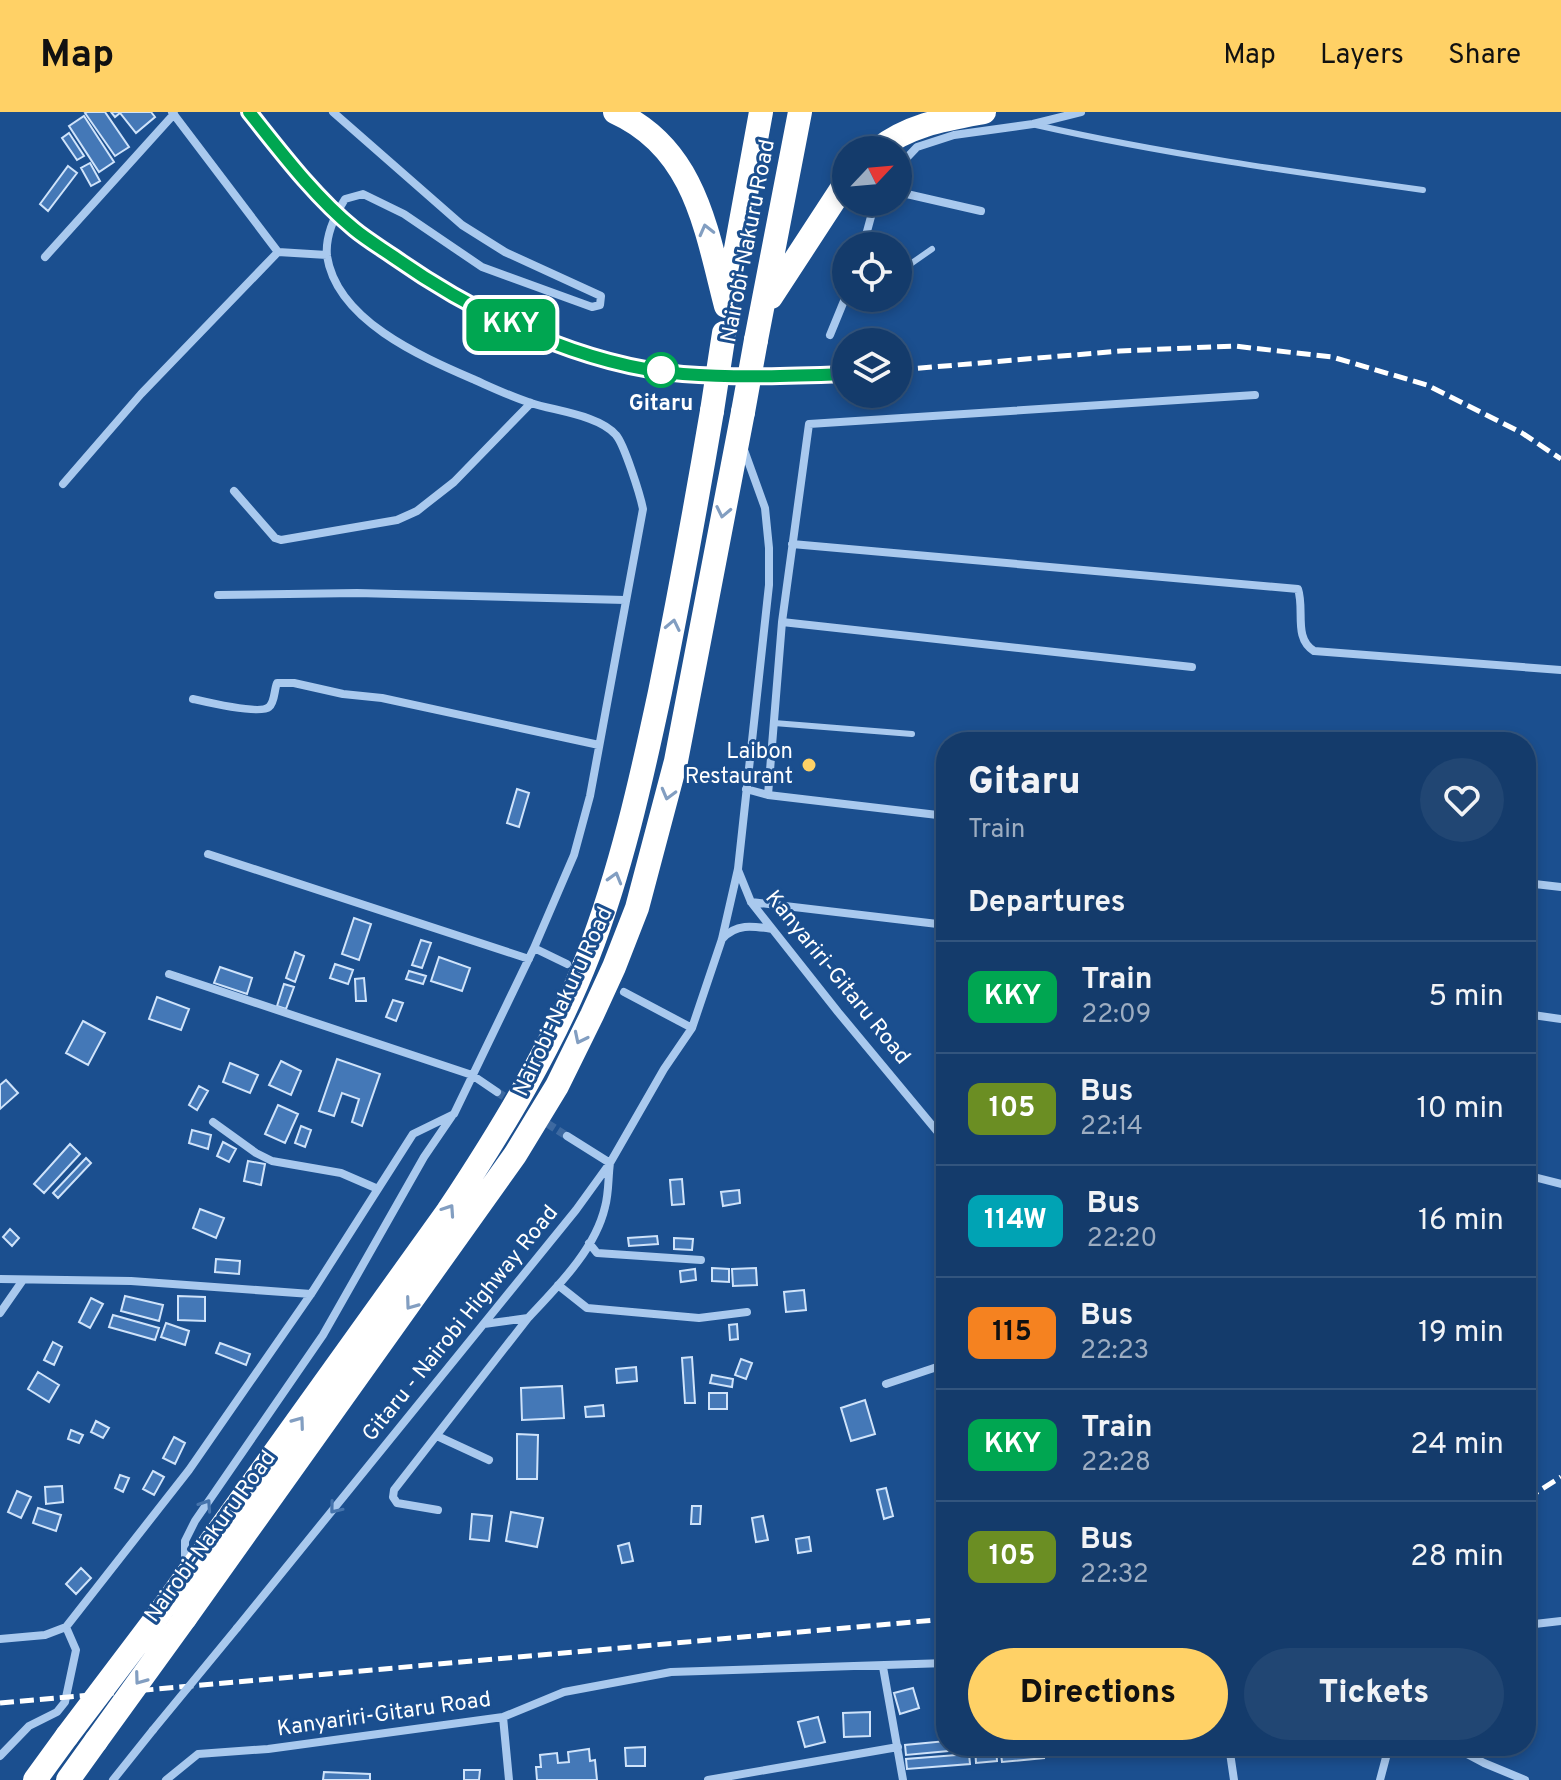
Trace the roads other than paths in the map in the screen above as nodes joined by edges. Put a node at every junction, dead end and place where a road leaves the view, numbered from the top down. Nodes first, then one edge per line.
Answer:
1 (333, 112) edge
2 (615, 112) edge
3 (761, 112) edge
4 (800, 112) edge
5 (984, 112) edge
6 (1081, 112) edge
7 (173, 113) edge
8 (1033, 124) junction
9 (901, 136) edge
10 (912, 152) edge
11 (1423, 190) dead end
12 (912, 195) edge
13 (832, 204) edge
14 (981, 211) dead end
15 (932, 249) dead end
16 (278, 252) junction
17 (327, 255) junction
18 (45, 257) dead end
19 (912, 263) edge
20 (726, 306) junction
21 (764, 309) junction
22 (839, 312) edge
23 (830, 335) dead end
24 (1255, 395) dead end
25 (531, 403) junction
26 (741, 424) junction
27 (63, 484) dead end
28 (234, 491) dead end
29 (792, 544) junction
30 (218, 595) dead end
31 (625, 600) junction
32 (782, 622) junction
33 (1192, 667) dead end
34 (1561, 670) edge
35 (193, 699) dead end
36 (774, 723) junction
37 (912, 734) dead end
38 (599, 745) junction
39 (746, 789) junction
40 (768, 795) junction
41 (936, 815) edge
42 (208, 854) dead end
43 (738, 869) junction
44 (1536, 884) edge
45 (1561, 887) edge
46 (751, 902) junction
47 (936, 924) edge
48 (773, 930) junction
49 (722, 939) junction
50 (534, 948) junction
51 (529, 959) junction
52 (567, 964) dead end
53 (169, 974) dead end
54 (624, 992) dead end
55 (1536, 1015) edge
56 (1561, 1019) edge
57 (692, 1028) junction
58 (472, 1075) junction
59 (497, 1092) tunnel mouth
60 (454, 1114) junction
61 (213, 1122) dead end
62 (936, 1130) edge
63 (567, 1136) tunnel mouth
64 (610, 1163) junction
65 (1536, 1178) edge
66 (1561, 1184) edge
67 (378, 1189) junction
68 (589, 1243) junction
69 (701, 1260) dead end
70 (0, 1279) edge
71 (23, 1280) junction
72 (558, 1285) junction
73 (311, 1294) junction
74 (747, 1312) dead end
75 (0, 1313) edge
76 (528, 1318) junction
77 (484, 1324) junction
78 (936, 1367) edge
79 (886, 1384) dead end
80 (437, 1436) junction
81 (489, 1460) dead end
82 (438, 1510) dead end
83 (185, 1578) junction
84 (1561, 1621) edge
85 (1536, 1624) edge
86 (66, 1627) junction
87 (0, 1639) edge
88 (936, 1664) edge
89 (883, 1667) junction
90 (503, 1717) junction
91 (898, 1747) junction
92 (0, 1756) edge
93 (1230, 1756) edge
94 (1386, 1756) edge
95 (1471, 1756) edge
96 (35, 1780) edge
97 (68, 1780) edge
98 (113, 1780) edge
99 (166, 1780) edge
100 (509, 1780) edge
101 (708, 1780) edge
102 (903, 1780) edge
103 (1234, 1780) edge
104 (1380, 1780) edge
105 (1525, 1780) edge

1 - 17 street
20 -> 2 highway
3 - 20 highway, Nairobi-Nakuru Road
4 - 21 highway, Nairobi-Nakuru Road
5 - 9 highway
6 - 8 street
7 - 16 street
7 - 18 street
8 - 10 street
8 - 11 lane
12 - 14 street
13 - 21 highway
15 - 19 lane
16 - 17 street
16 - 27 street
17 - 25 street
83 -> 20 highway, Nairobi-Nakuru Road, bridge
21 - 26 highway, Nairobi-Nakuru Road, bridge
22 - 23 street
24 - 29 street
25 - 28 street
25 - 31 street
26 - 39 street
26 -> 97 highway, Nairobi-Nakuru Road, bridge
29 - 32 street
29 - 34 street
30 - 31 street
31 - 38 street
32 - 33 street
32 - 36 street
35 - 38 street
36 - 37 lane
36 - 40 street
38 - 50 street
39 - 40 street
39 - 43 street
40 - 41 street
42 - 51 street
43 - 46 street, Kanyariri-Gitaru Road
43 - 49 street, Gitaru - Nairobi Highway Road
44 - 45 street
46 - 47 street
46 - 48 street, Kanyariri-Gitaru Road
48 - 49 street
48 - 62 street, Kanyariri-Gitaru Road
49 - 57 street, Gitaru - Nairobi Highway Road
50 - 51 street
50 - 52 street
51 - 58 street
53 - 58 street
54 - 57 street
55 - 56 street
57 - 64 street, Gitaru - Nairobi Highway Road
58 - 59 street
58 - 60 street
60 - 67 street
83 -> 60 street
61 - 67 street
63 - 64 street
64 - 68 street
64 - 77 street, Gitaru - Nairobi Highway Road
65 - 66 street
67 - 73 street
68 - 69 street
68 - 72 street
70 - 71 street
71 - 73 street
71 - 75 street
72 - 74 street
72 - 76 street
73 - 86 street
76 - 77 street
76 - 80 street
77 -> 98 street, Gitaru - Nairobi Highway Road, bridge
78 - 79 street
80 - 81 street
80 - 82 street
83 - 96 highway, Nairobi-Nakuru Road, bridge
84 - 85 street
86 - 87 street
86 - 92 street
88 - 89 street, Kanyariri-Gitaru Road
89 - 90 street, Kanyariri-Gitaru Road
89 - 91 street
90 - 99 street, Kanyariri-Gitaru Road
90 - 100 street
91 - 101 street
91 - 102 street
93 - 103 street
94 - 104 street
95 - 105 street

